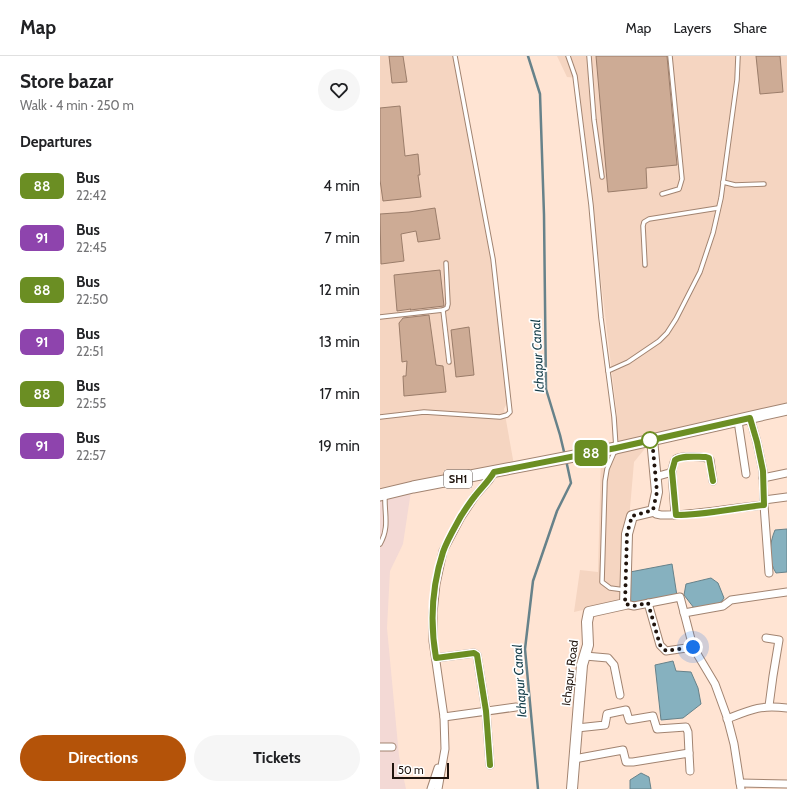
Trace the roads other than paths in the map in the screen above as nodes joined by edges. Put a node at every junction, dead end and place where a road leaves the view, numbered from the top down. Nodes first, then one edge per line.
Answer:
1 (455, 56) edge
2 (568, 56) edge
3 (589, 56) edge
4 (670, 56) edge
5 (738, 56) edge
6 (602, 177) dead end
7 (723, 182) junction
8 (764, 184) dead end
9 (662, 194) dead end
10 (718, 208) junction
11 (446, 263) dead end
12 (645, 265) dead end
13 (443, 310) junction
14 (380, 317) edge
15 (449, 362) dead end
16 (608, 371) junction
17 (787, 409) edge
18 (380, 417) edge
19 (750, 418) junction
20 (738, 421) junction
21 (652, 439) junction
22 (616, 448) junction
23 (672, 471) junction
24 (494, 472) junction
25 (787, 473) edge
26 (746, 474) dead end
27 (655, 477) junction
28 (763, 478) junction
29 (713, 481) dead end
30 (382, 494) edge
31 (787, 497) edge
32 (764, 502) junction
33 (653, 510) junction
34 (676, 515) junction
35 (380, 544) edge
36 (769, 573) dead end
37 (625, 590) junction
38 (787, 592) edge
39 (648, 603) junction
40 (625, 604) junction
41 (684, 613) junction
42 (766, 638) dead end
43 (778, 645) junction
44 (787, 646) edge
45 (693, 647) junction
46 (585, 656) junction
47 (436, 658) junction
48 (620, 695) dead end
49 (770, 706) junction
50 (516, 707) dead end
51 (787, 708) edge
52 (486, 711) junction
53 (444, 717) junction
54 (728, 719) junction
55 (577, 728) junction
56 (380, 747) edge
57 (392, 747) dead end
58 (445, 749) junction
59 (689, 753) junction
60 (574, 759) junction
61 (490, 765) dead end
62 (690, 771) dead end
63 (787, 784) edge
64 (740, 786) edge
65 (431, 789) edge
66 (438, 789) edge
67 (572, 789) edge

1 - 18 lane
2 - 16 lane
3 - 6 lane
4 - 9 lane
5 - 7 lane
7 - 8 lane
7 - 10 lane
10 - 12 lane
10 - 16 lane
11 - 13 lane
13 - 14 lane
13 - 15 lane
16 - 22 lane
17 - 19 main road, SH1
19 - 20 main road, SH1
19 - 28 street
20 - 21 main road, SH1
20 - 26 street
21 - 22 main road, SH1
21 - 27 street
22 - 24 main road, SH1
22 - 37 lane
23 - 27 street
23 - 29 street
23 - 34 street
24 - 30 main road, SH1
24 - 47 street
25 - 28 street
27 - 33 street
28 - 32 street
30 - 35 lane
31 - 32 street
32 - 34 street
32 - 36 street
33 - 34 street
33 - 37 street
37 - 40 street
38 - 41 street
39 - 40 street
39 - 41 street
39 - 45 street
40 - 46 street, Ichapur Road
41 - 45 street
42 - 43 street
43 - 44 street
43 - 49 street
45 - 54 street
46 - 48 street
46 - 55 street, Ichapur Road
47 - 52 street
47 - 53 street
49 - 51 street
49 - 54 street
50 - 52 street
52 - 53 street
52 - 61 street
53 - 58 street
54 - 64 street
55 - 59 street
55 - 60 street, Ichapur Road
56 - 57 street
58 - 65 street
58 - 66 street
59 - 60 street
59 - 62 street
60 - 67 street, Ichapur Road
63 - 64 street

